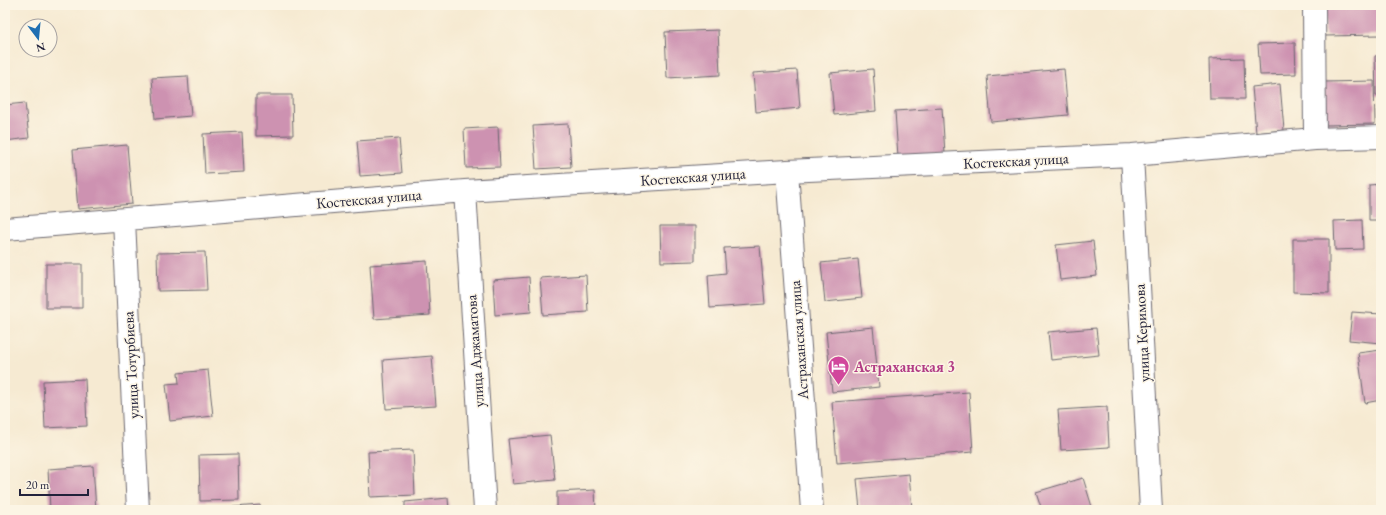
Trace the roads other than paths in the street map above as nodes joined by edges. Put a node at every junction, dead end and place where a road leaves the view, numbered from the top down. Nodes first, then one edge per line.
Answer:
1 (1314, 5) edge
2 (1381, 137) edge
3 (1314, 139) junction
4 (1132, 156) junction
5 (787, 171) junction
6 (465, 191) junction
7 (124, 220) junction
8 (5, 228) edge
9 (138, 510) edge
10 (485, 510) edge
11 (812, 510) edge
12 (1152, 510) edge

1 - 3 street
2 - 3 street, Костекская улица
3 - 4 street, Костекская улица
4 - 5 street, Костекская улица
4 - 12 street, улица Керимова
5 - 6 street, Костекская улица
5 - 11 street, Астраханская улица
6 - 7 street, Костекская улица
6 - 10 street, улица Аджаматова
7 - 8 street, Костекская улица
7 - 9 street, улица Тотурбиева

